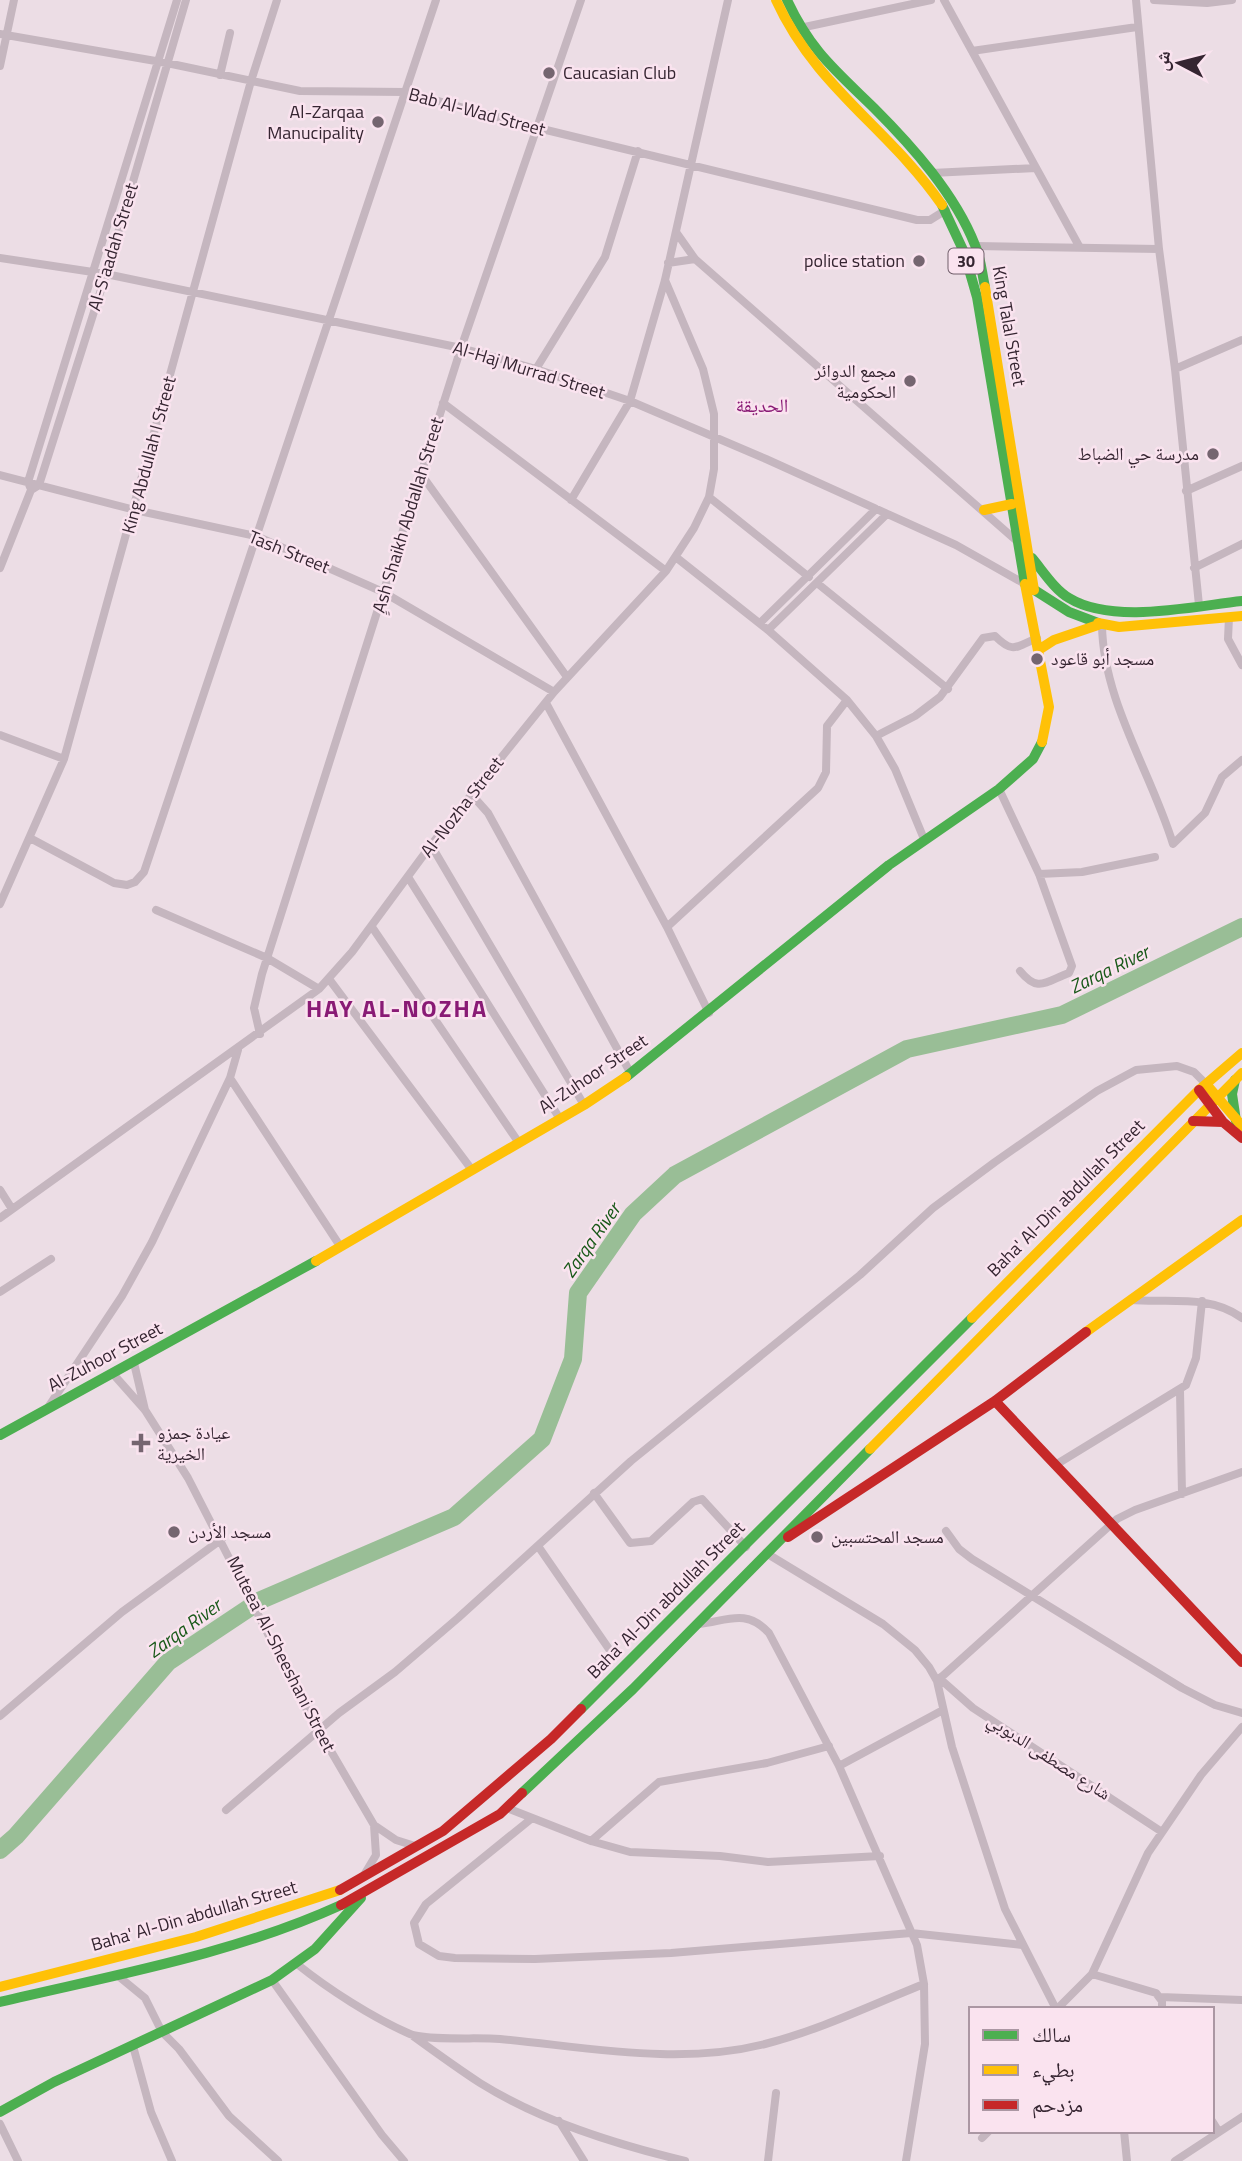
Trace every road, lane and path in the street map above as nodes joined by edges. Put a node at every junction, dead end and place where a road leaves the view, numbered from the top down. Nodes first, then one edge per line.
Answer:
1 (14, 0) edge
2 (177, 0) edge
3 (186, 0) edge
4 (277, 0) edge
5 (436, 0) edge
6 (581, 0) edge
7 (728, 0) edge
8 (776, 0) edge
9 (787, 0) edge
10 (931, 0) edge
11 (944, 0) edge
12 (1136, 0) edge
13 (1154, 0) edge
14 (1232, 0) edge
15 (1137, 27) junction
16 (800, 29) junction
17 (230, 33) dead end
18 (3, 35) edge
19 (972, 51) junction
20 (162, 63) junction
21 (0, 66) edge
22 (220, 75) junction
23 (251, 81) junction
24 (405, 92) junction
25 (538, 128) junction
26 (638, 151) junction
27 (690, 164) junction
28 (1035, 168) junction
29 (932, 173) junction
30 (946, 210) junction
31 (676, 232) junction
32 (976, 246) junction
33 (1079, 246) junction
34 (1159, 249) junction
35 (0, 258) edge
36 (695, 260) junction
37 (668, 263) junction
38 (94, 273) junction
39 (106, 275) junction
40 (665, 280) junction
41 (192, 292) junction
42 (331, 322) junction
43 (1242, 340) edge
44 (461, 348) junction
45 (536, 369) junction
46 (1175, 369) junction
47 (629, 401) junction
48 (443, 403) junction
49 (716, 440) junction
50 (1242, 466) edge
51 (421, 474) junction
52 (0, 475) edge
53 (32, 486) junction
54 (1186, 491) junction
55 (709, 497) junction
56 (571, 500) junction
57 (1012, 504) junction
58 (876, 509) junction
59 (135, 510) junction
60 (984, 510) junction
61 (887, 514) junction
62 (256, 536) junction
63 (1018, 542) junction
64 (1242, 544) edge
65 (1031, 556) junction
66 (677, 558) junction
67 (0, 568) edge
68 (1194, 568) junction
69 (666, 571) junction
70 (813, 580) junction
71 (1030, 587) junction
72 (383, 592) junction
73 (1242, 601) edge
74 (1199, 606) junction
75 (1242, 616) edge
76 (1229, 617) junction
77 (760, 624) junction
78 (1100, 625) junction
79 (768, 630) junction
80 (1039, 643) junction
81 (1242, 665) edge
82 (567, 677) junction
83 (947, 689) junction
84 (554, 692) junction
85 (847, 700) junction
86 (546, 703) junction
87 (0, 735) edge
88 (876, 736) junction
89 (64, 758) junction
90 (1242, 760) edge
91 (999, 789) junction
92 (471, 794) junction
93 (30, 838) junction
94 (924, 839) junction
95 (431, 845) junction
96 (1154, 857) dead end
97 (1039, 874) junction
98 (408, 877) junction
99 (0, 904) edge
100 (156, 911) dead end
101 (372, 927) junction
102 (667, 927) junction
103 (267, 958) junction
104 (1020, 971) dead end
105 (329, 979) junction
106 (319, 989) junction
107 (709, 1013) junction
108 (260, 1034) junction
109 (238, 1050) junction
110 (1242, 1053) edge
111 (631, 1074) junction
112 (1238, 1076) edge
113 (230, 1078) junction
114 (1202, 1087) junction
115 (1213, 1101) junction
116 (584, 1105) junction
117 (560, 1119) junction
118 (1193, 1121) junction
119 (1223, 1122) junction
120 (1239, 1123) edge
121 (1242, 1138) edge
122 (519, 1143) junction
123 (472, 1170) junction
124 (0, 1190) edge
125 (12, 1209) junction
126 (0, 1217) edge
127 (1242, 1220) edge
128 (340, 1247) junction
129 (51, 1259) dead end
130 (0, 1292) edge
131 (1131, 1300) junction
132 (1202, 1301) junction
133 (1242, 1318) edge
134 (134, 1363) junction
135 (114, 1375) junction
136 (1180, 1391) junction
137 (995, 1401) junction
138 (49, 1406) junction
139 (145, 1410) junction
140 (0, 1435) edge
141 (1057, 1464) junction
142 (1242, 1472) edge
143 (594, 1493) junction
144 (1182, 1494) junction
145 (1113, 1524) junction
146 (946, 1531) dead end
147 (222, 1539) junction
148 (538, 1546) junction
149 (746, 1547) junction
150 (769, 1550) junction
151 (1033, 1596) junction
152 (696, 1624) junction
153 (609, 1649) dead end
154 (1242, 1662) edge
155 (938, 1679) junction
156 (943, 1710) junction
157 (1242, 1713) edge
158 (0, 1716) edge
159 (569, 1721) junction
160 (1242, 1727) edge
161 (318, 1730) junction
162 (582, 1737) junction
163 (829, 1746) junction
164 (839, 1766) junction
165 (507, 1808) junction
166 (226, 1810) dead end
167 (531, 1819) junction
168 (374, 1825) junction
169 (1162, 1832) junction
170 (591, 1841) junction
171 (415, 1846) junction
172 (880, 1856) junction
173 (357, 1883) junction
174 (362, 1896) junction
175 (911, 1933) junction
176 (1022, 1945) junction
177 (297, 1964) junction
178 (71, 1970) junction
179 (115, 1974) junction
180 (1092, 1975) junction
181 (272, 1980) junction
182 (74, 1983) junction
183 (924, 1983) junction
184 (0, 1987) edge
185 (1160, 1997) junction
186 (1242, 2000) edge
187 (0, 2002) edge
188 (1055, 2007) edge
189 (1058, 2007) edge
190 (1162, 2007) edge
191 (162, 2032) junction
192 (412, 2036) junction
193 (132, 2046) junction
194 (776, 2093) dead end
195 (0, 2112) edge
196 (1242, 2117) edge
197 (559, 2121) junction
198 (0, 2124) edge
199 (1214, 2124) edge
200 (1219, 2132) junction
201 (1124, 2133) edge
202 (18, 2161) edge
203 (172, 2161) edge
204 (278, 2161) edge
205 (404, 2161) edge
206 (584, 2161) edge
207 (685, 2161) edge
208 (768, 2161) edge
209 (906, 2161) edge
210 (1127, 2161) edge
211 (1175, 2161) edge

1 - 18 street
2 - 20 street, Al-S'aadah Street
3 - 20 street, Al-S'aadah Street
4 - 23 street, King Abdullah I Street
5 - 24 street
6 - 25 street, ِِAsh Shaikh Abdallah Street
7 - 27 street
8 - 30 main road, King Talal Street / 30
9 - 16 main road, King Talal Street / 30
10 - 16 street
11 - 19 street
12 - 15 street
13 - 14 street
15 - 19 street
15 - 34 street
16 - 29 main road, King Talal Street / 30
17 - 22 street
18 - 20 street, Bab Al-Wad Street
18 - 21 street
19 - 28 street
20 - 22 street, Bab Al-Wad Street
20 - 38 street, Al-S'aadah Street
20 - 39 street, Al-S'aadah Street
22 - 23 street, Bab Al-Wad Street
23 - 24 street, Bab Al-Wad Street
23 - 41 street, King Abdullah I Street
24 - 25 street, Bab Al-Wad Street
24 - 42 street
25 - 26 street, Bab Al-Wad Street
25 - 44 street, ِِAsh Shaikh Abdallah Street
26 - 27 street, Bab Al-Wad Street
26 - 45 street
27 - 30 street, Bab Al-Wad Street
27 - 31 street
28 - 29 street
28 - 33 street
29 - 32 main road, King Talal Street / 30
30 - 57 main road, King Talal Street / 30
31 - 36 street
31 - 37 street
32 - 33 street
32 - 65 main road, King Talal Street / 30
33 - 34 street
34 - 46 street
35 - 38 street, Al-Haj Murrad Street
36 - 37 street
36 - 60 street
37 - 40 street
38 - 39 street, Al-Haj Murrad Street
38 - 53 street, Al-S'aadah Street
39 - 41 street, Al-Haj Murrad Street
39 - 53 street, Al-S'aadah Street
40 - 47 street
40 - 49 street, Al-Nozha Street
41 - 42 street, Al-Haj Murrad Street
41 - 59 street, King Abdullah I Street
42 - 44 street, Al-Haj Murrad Street
42 - 62 street
43 - 46 street
44 - 45 street, Al-Haj Murrad Street
44 - 48 street, ِِAsh Shaikh Abdallah Street
45 - 47 street, Al-Haj Murrad Street
46 - 54 street
47 - 49 street, Al-Haj Murrad Street
47 - 56 street
48 - 51 street, ِِAsh Shaikh Abdallah Street
48 - 56 street
49 - 55 street, Al-Nozha Street
49 - 58 street, Al-Haj Murrad Street
50 - 54 street
51 - 72 street, ِِAsh Shaikh Abdallah Street
51 - 82 street
52 - 53 street, Tash Street
53 - 59 street, Tash Street
53 - 67 street, Al-S'aadah Street
54 - 68 street
55 - 66 street, Al-Nozha Street
55 - 70 street
56 - 69 street
57 - 60 main road
57 - 63 main road, King Talal Street / 30
58 - 61 street, Al-Haj Murrad Street
58 - 70 street
59 - 62 street, Tash Street
59 - 89 street, King Abdullah I Street
60 - 63 street
61 - 70 street
61 - 71 street, Al-Haj Murrad Street
62 - 72 street, Tash Street
62 - 93 street
63 - 65 main road
63 - 71 main road, King Talal Street / 30
64 - 68 street
65 - 71 main road, King Talal Street / 30
65 - 74 main road
66 - 69 street, Al-Nozha Street
66 - 77 street
68 - 74 street
69 - 82 street, Al-Nozha Street
70 - 77 street
70 - 79 street
70 - 83 street
71 - 78 main road
71 - 80 main road, Al-Zuhoor Street
72 - 84 street, Tash Street
72 - 103 street, ِِAsh Shaikh Abdallah Street
73 - 74 main road
75 - 76 main road
76 - 78 main road
76 - 81 street
77 - 79 street
78 - 80 main road
78 - 90 street
79 - 85 street
80 - 83 street
80 - 91 main road, Al-Zuhoor Street
82 - 84 street, Al-Nozha Street
83 - 88 street
84 - 86 street, Al-Nozha Street
85 - 88 street
85 - 102 street
86 - 92 street, Al-Nozha Street
86 - 102 street
87 - 89 street
88 - 94 street
89 - 93 street, King Abdullah I Street
91 - 94 main road, Al-Zuhoor Street
91 - 97 street
92 - 95 street, Al-Nozha Street
92 - 111 street
93 - 99 street, King Abdullah I Street
94 - 107 main road, Al-Zuhoor Street
95 - 98 street, Al-Nozha Street
95 - 116 street
96 - 97 street
97 - 104 street
98 - 101 street, Al-Nozha Street
98 - 117 street
100 - 103 street
101 - 105 street, Al-Nozha Street
101 - 122 street
102 - 107 street
103 - 106 street
103 - 108 street, ِِAsh Shaikh Abdallah Street
105 - 106 street, Al-Nozha Street
105 - 123 street
106 - 108 street, Al-Nozha Street
107 - 111 main road, Al-Zuhoor Street
108 - 109 street, Al-Nozha Street
109 - 113 street
109 - 125 street, Al-Nozha Street
110 - 114 main road, Baha' Al-Din abdullah Street
111 - 116 main road, Al-Zuhoor Street
112 - 115 main road, Baha' Al-Din abdullah Street
112 - 120 main road
113 - 128 street
113 - 138 street
114 - 115 main road
114 - 143 street
114 - 149 main road, Baha' Al-Din abdullah Street
115 - 118 main road, Baha' Al-Din abdullah Street
115 - 119 main road
115 - 120 main road
116 - 117 main road, Al-Zuhoor Street
117 - 122 main road, Al-Zuhoor Street
118 - 119 main road
118 - 150 main road, Baha' Al-Din abdullah Street
119 - 121 main road
122 - 123 main road, Al-Zuhoor Street
123 - 128 main road, Al-Zuhoor Street
124 - 125 street
125 - 126 street, Al-Nozha Street
127 - 131 main road
128 - 134 main road, Al-Zuhoor Street
129 - 130 street
131 - 132 street
131 - 137 main road
132 - 133 street
132 - 136 street
134 - 135 main road, Al-Zuhoor Street
134 - 139 street, Muteea' Al-Sheeshani Street
135 - 138 main road, Al-Zuhoor Street
135 - 139 street, Muteea' Al-Sheeshani Street
136 - 141 street
136 - 144 street
137 - 141 main road
137 - 150 main road
138 - 140 main road, Al-Zuhoor Street
139 - 147 street, Muteea' Al-Sheeshani Street
141 - 145 main road
142 - 144 street
143 - 148 street
143 - 149 street
144 - 145 street
145 - 151 street
145 - 154 main road
146 - 151 street
147 - 158 street
147 - 161 street, Muteea' Al-Sheeshani Street
148 - 153 street
148 - 161 street
149 - 159 main road, Baha' Al-Din abdullah Street
150 - 152 main road, Baha' Al-Din abdullah Street
150 - 155 street
151 - 155 street
151 - 157 street
152 - 162 main road, Baha' Al-Din abdullah Street
152 - 163 street
155 - 156 street
155 - 169 street, شارع مصطفى الدبوبي
156 - 164 street
156 - 176 street
159 - 162 main road
159 - 171 main road, Baha' Al-Din abdullah Street
160 - 169 street
161 - 166 street
161 - 168 street, Muteea' Al-Sheeshani Street
162 - 165 main road, Baha' Al-Din abdullah Street
163 - 164 street
163 - 170 street
164 - 172 street
165 - 167 street
165 - 174 main road, Baha' Al-Din abdullah Street
167 - 170 street
167 - 175 street
168 - 171 street, Muteea' Al-Sheeshani Street
168 - 173 street
169 - 180 street
170 - 172 street
171 - 173 main road, Baha' Al-Din abdullah Street
172 - 175 street
173 - 178 main road, Baha' Al-Din abdullah Street
174 - 177 main road
174 - 179 main road, Baha' Al-Din abdullah Street
175 - 176 street
175 - 183 street
176 - 188 street
177 - 181 main road
177 - 192 street
178 - 182 main road
178 - 184 main road, Baha' Al-Din abdullah Street
179 - 182 main road, Baha' Al-Din abdullah Street
179 - 191 street
180 - 185 street
180 - 189 street
181 - 191 main road
181 - 205 street
182 - 187 main road, Baha' Al-Din abdullah Street
183 - 192 street
183 - 209 street
185 - 186 street
185 - 190 street
191 - 193 main road
191 - 204 street
192 - 197 street
193 - 195 main road
193 - 203 street
194 - 208 street
196 - 200 street
197 - 206 street
197 - 207 street
198 - 202 street
199 - 200 street
200 - 211 street
201 - 210 street

